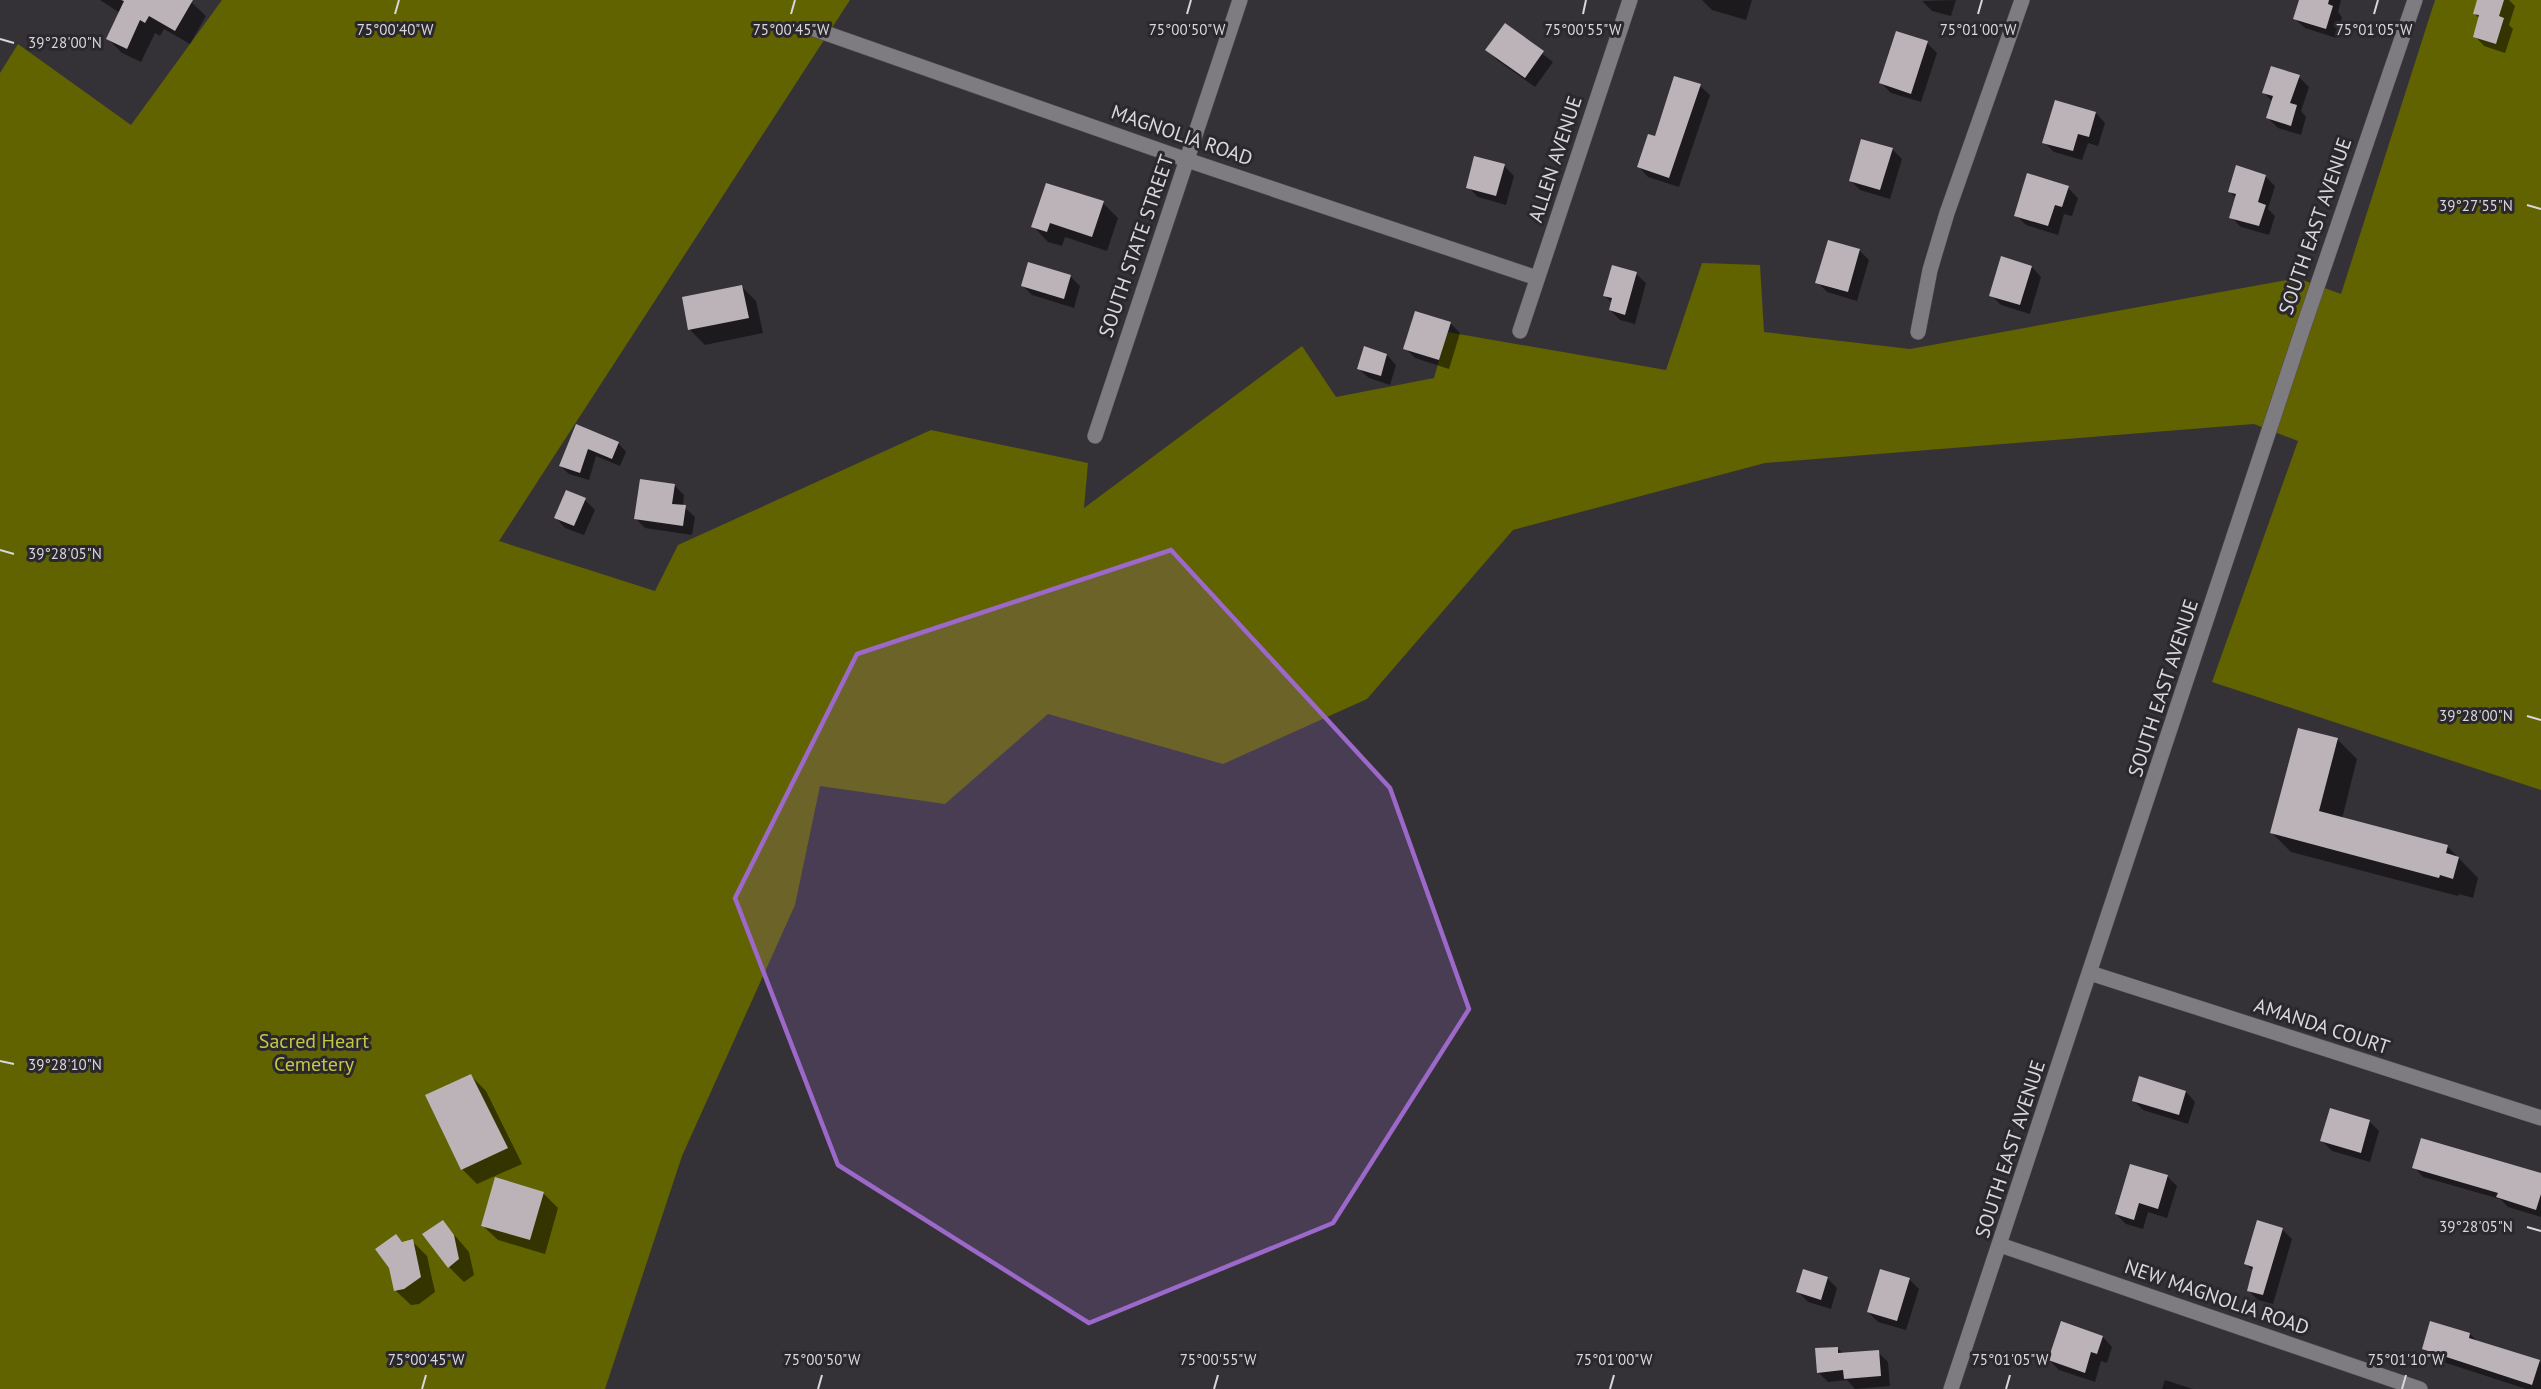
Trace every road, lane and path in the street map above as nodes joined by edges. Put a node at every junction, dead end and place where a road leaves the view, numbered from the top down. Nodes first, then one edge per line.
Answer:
1 (1240, 0) edge
2 (1630, 0) edge
3 (2022, 0) edge
4 (2415, 0) edge
5 (814, 29) dead end
6 (1187, 159) junction
7 (1538, 278) junction
8 (1520, 331) dead end
9 (1918, 332) dead end
10 (1095, 436) dead end
11 (2090, 973) junction
12 (2541, 1118) edge
13 (2000, 1245) junction
14 (1952, 1389) edge
15 (2420, 1389) edge

1 - 6 street, SOUTH STATE STREET
2 - 7 street, ALLEN AVENUE
3 - 9 street
4 - 11 street, SOUTH EAST AVENUE
5 - 6 street, MAGNOLIA ROAD
6 - 7 street, MAGNOLIA ROAD
6 - 10 street, SOUTH STATE STREET
7 - 8 street, ALLEN AVENUE
11 - 12 street, AMANDA COURT
11 - 13 street, SOUTH EAST AVENUE
13 - 14 street, SOUTH EAST AVENUE
13 - 15 street, NEW MAGNOLIA ROAD

